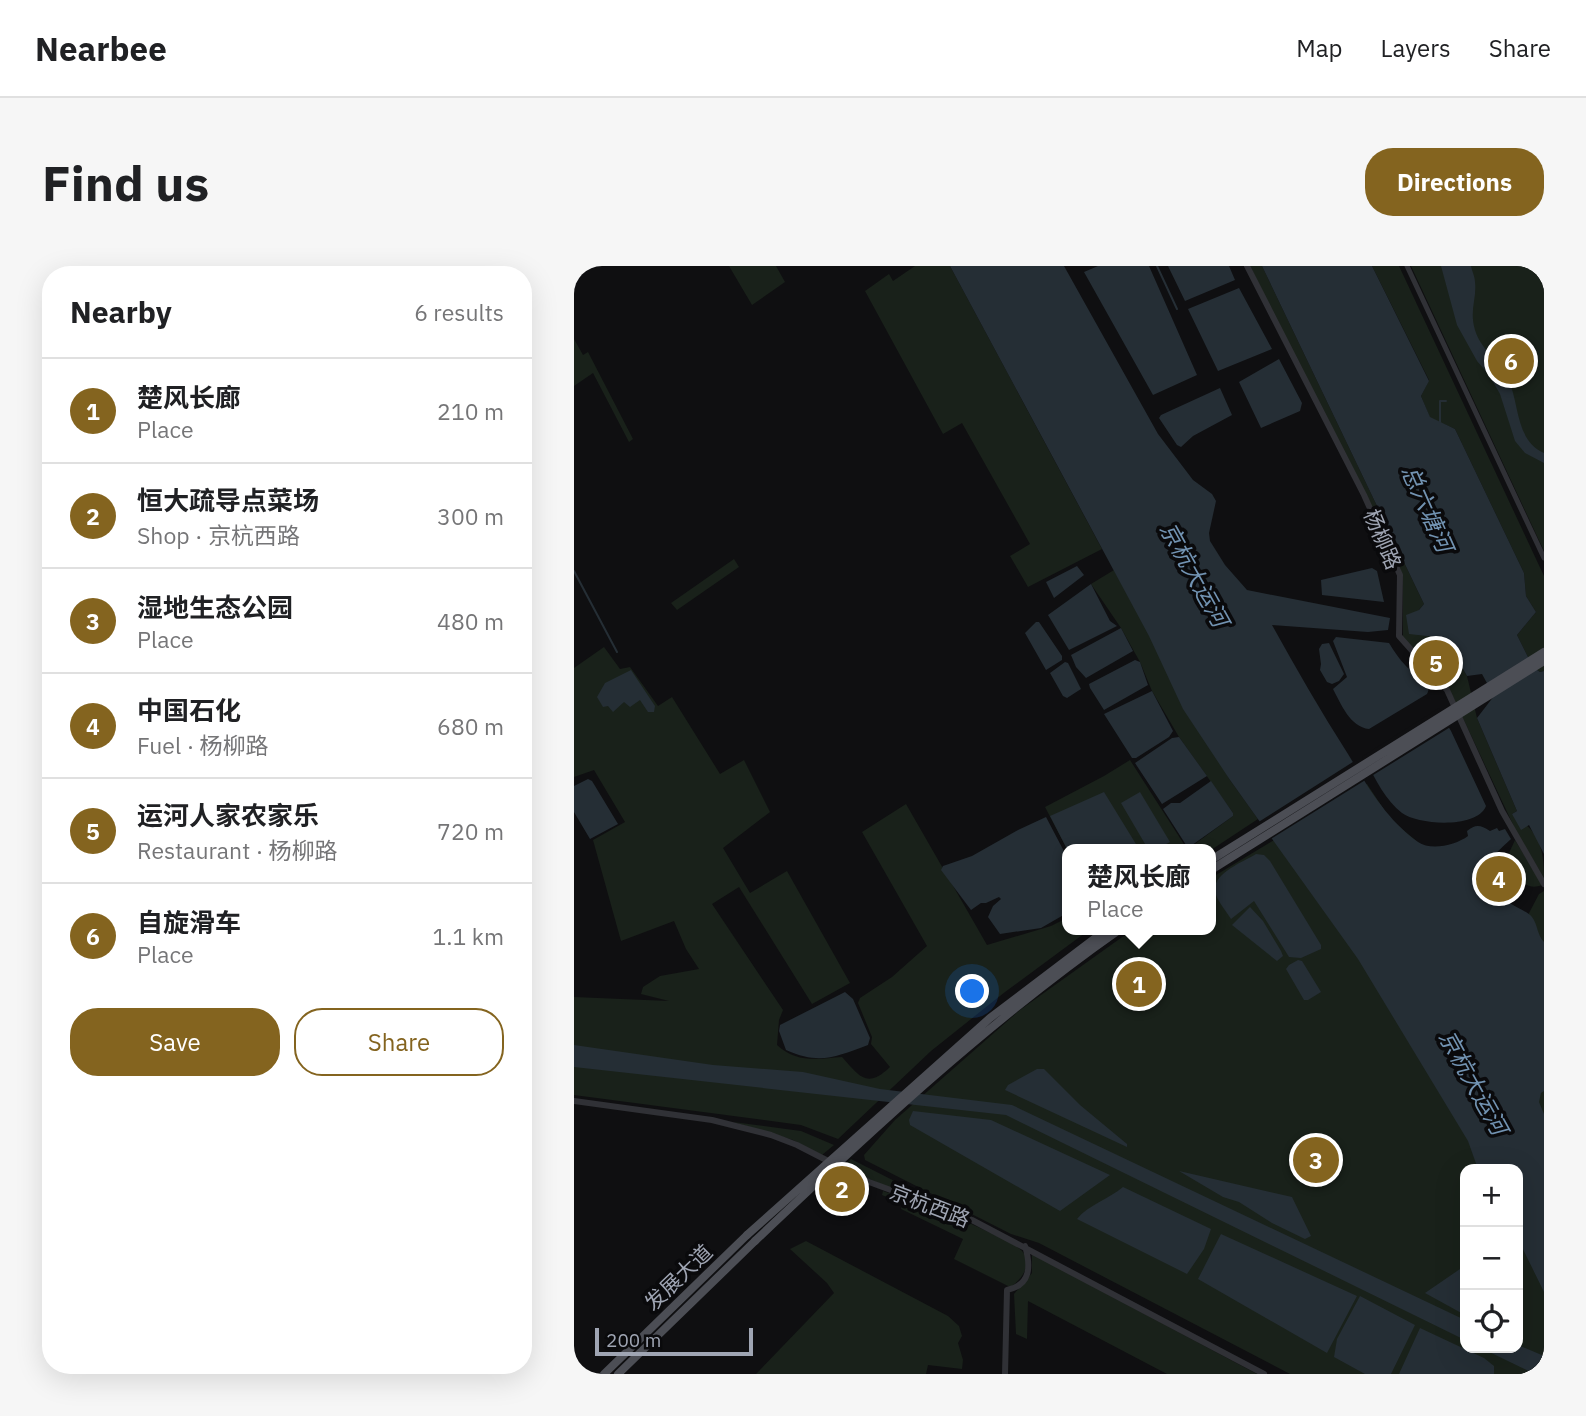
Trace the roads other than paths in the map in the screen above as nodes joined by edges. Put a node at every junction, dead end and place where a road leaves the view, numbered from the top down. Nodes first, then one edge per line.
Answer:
1 (1247, 266) edge
2 (1407, 266) edge
3 (1544, 558) edge
4 (1544, 652) edge
5 (1544, 661) edge
6 (1216, 857) edge
7 (1216, 867) edge
8 (1544, 884) edge
9 (1099, 935) edge
10 (1112, 935) edge
11 (574, 1101) edge
12 (1025, 1246) junction
13 (604, 1374) edge
14 (618, 1374) edge
15 (1005, 1374) edge
16 (1264, 1374) edge

1 - 8 street, 杨柳路
2 - 3 street
4 - 6 main road, bridge
5 - 7 main road, bridge
9 - 13 main road, 发展大道, bridge
10 - 14 main road, 发展大道, bridge
11 - 12 street, 京杭西路
12 - 15 street
12 - 16 street, 京杭西路

